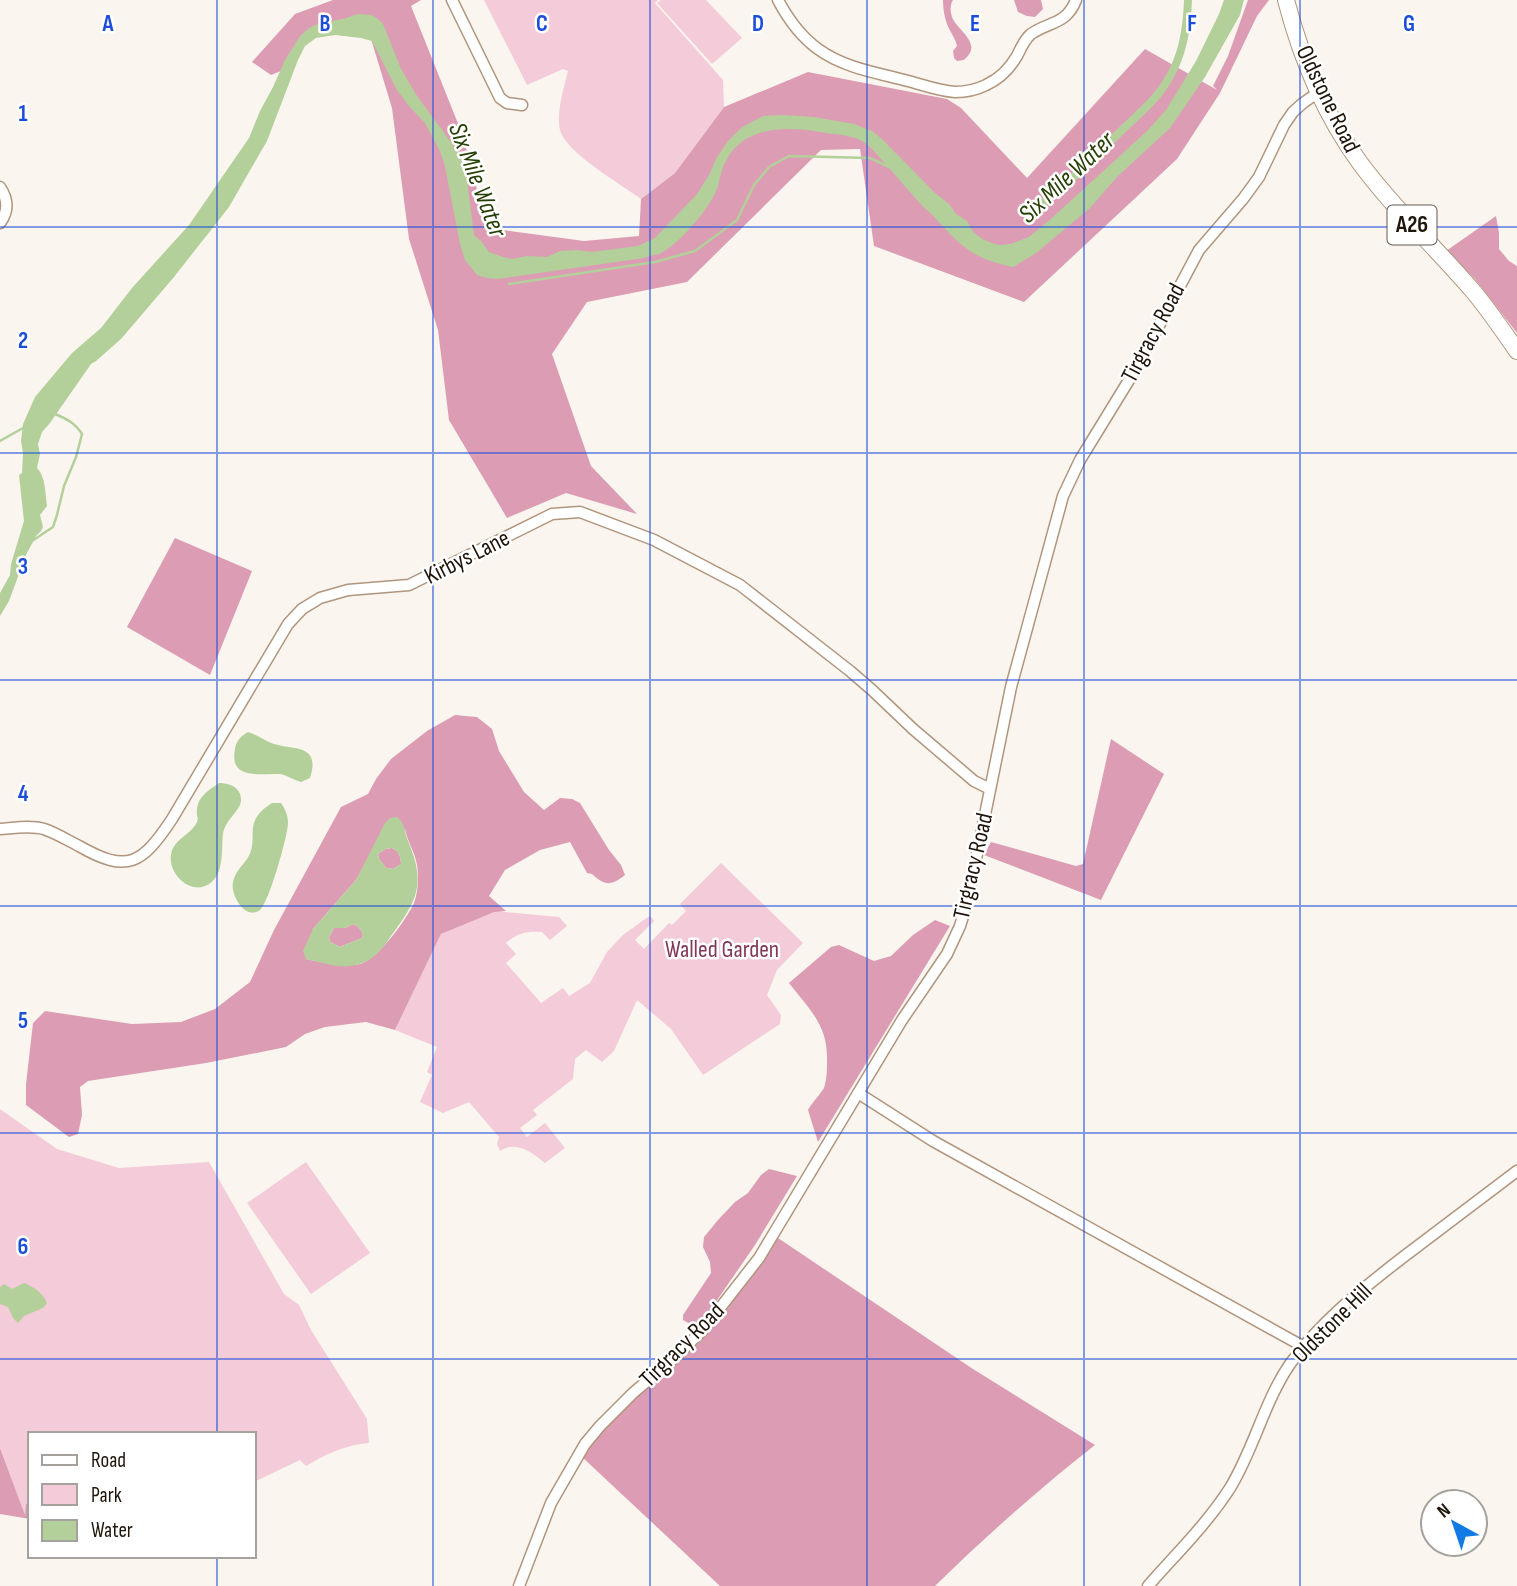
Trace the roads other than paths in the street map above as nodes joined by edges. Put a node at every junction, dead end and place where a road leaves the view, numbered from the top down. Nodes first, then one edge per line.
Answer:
1 (452, 0) edge
2 (778, 0) edge
3 (1076, 0) edge
4 (1286, 0) edge
5 (1319, 92) junction
6 (523, 105) dead end
7 (0, 187) edge
8 (0, 223) edge
9 (1517, 351) edge
10 (990, 789) junction
11 (0, 829) edge
12 (858, 1093) junction
13 (1517, 1171) edge
14 (1304, 1347) junction
15 (519, 1586) edge
16 (1148, 1586) edge

1 - 6 street
2 - 3 street
4 - 5 highway, Oldstone Road / A26
5 - 9 highway, Oldstone Road / A26
5 - 10 street, Tirgracy Road
7 - 8 street
10 - 11 street, Kirbys Lane
10 - 12 street, Tirgracy Road
12 - 14 street
12 - 15 street, Tirgracy Road
13 - 14 street, Oldstone Hill
14 - 16 street, Oldstone Hill

